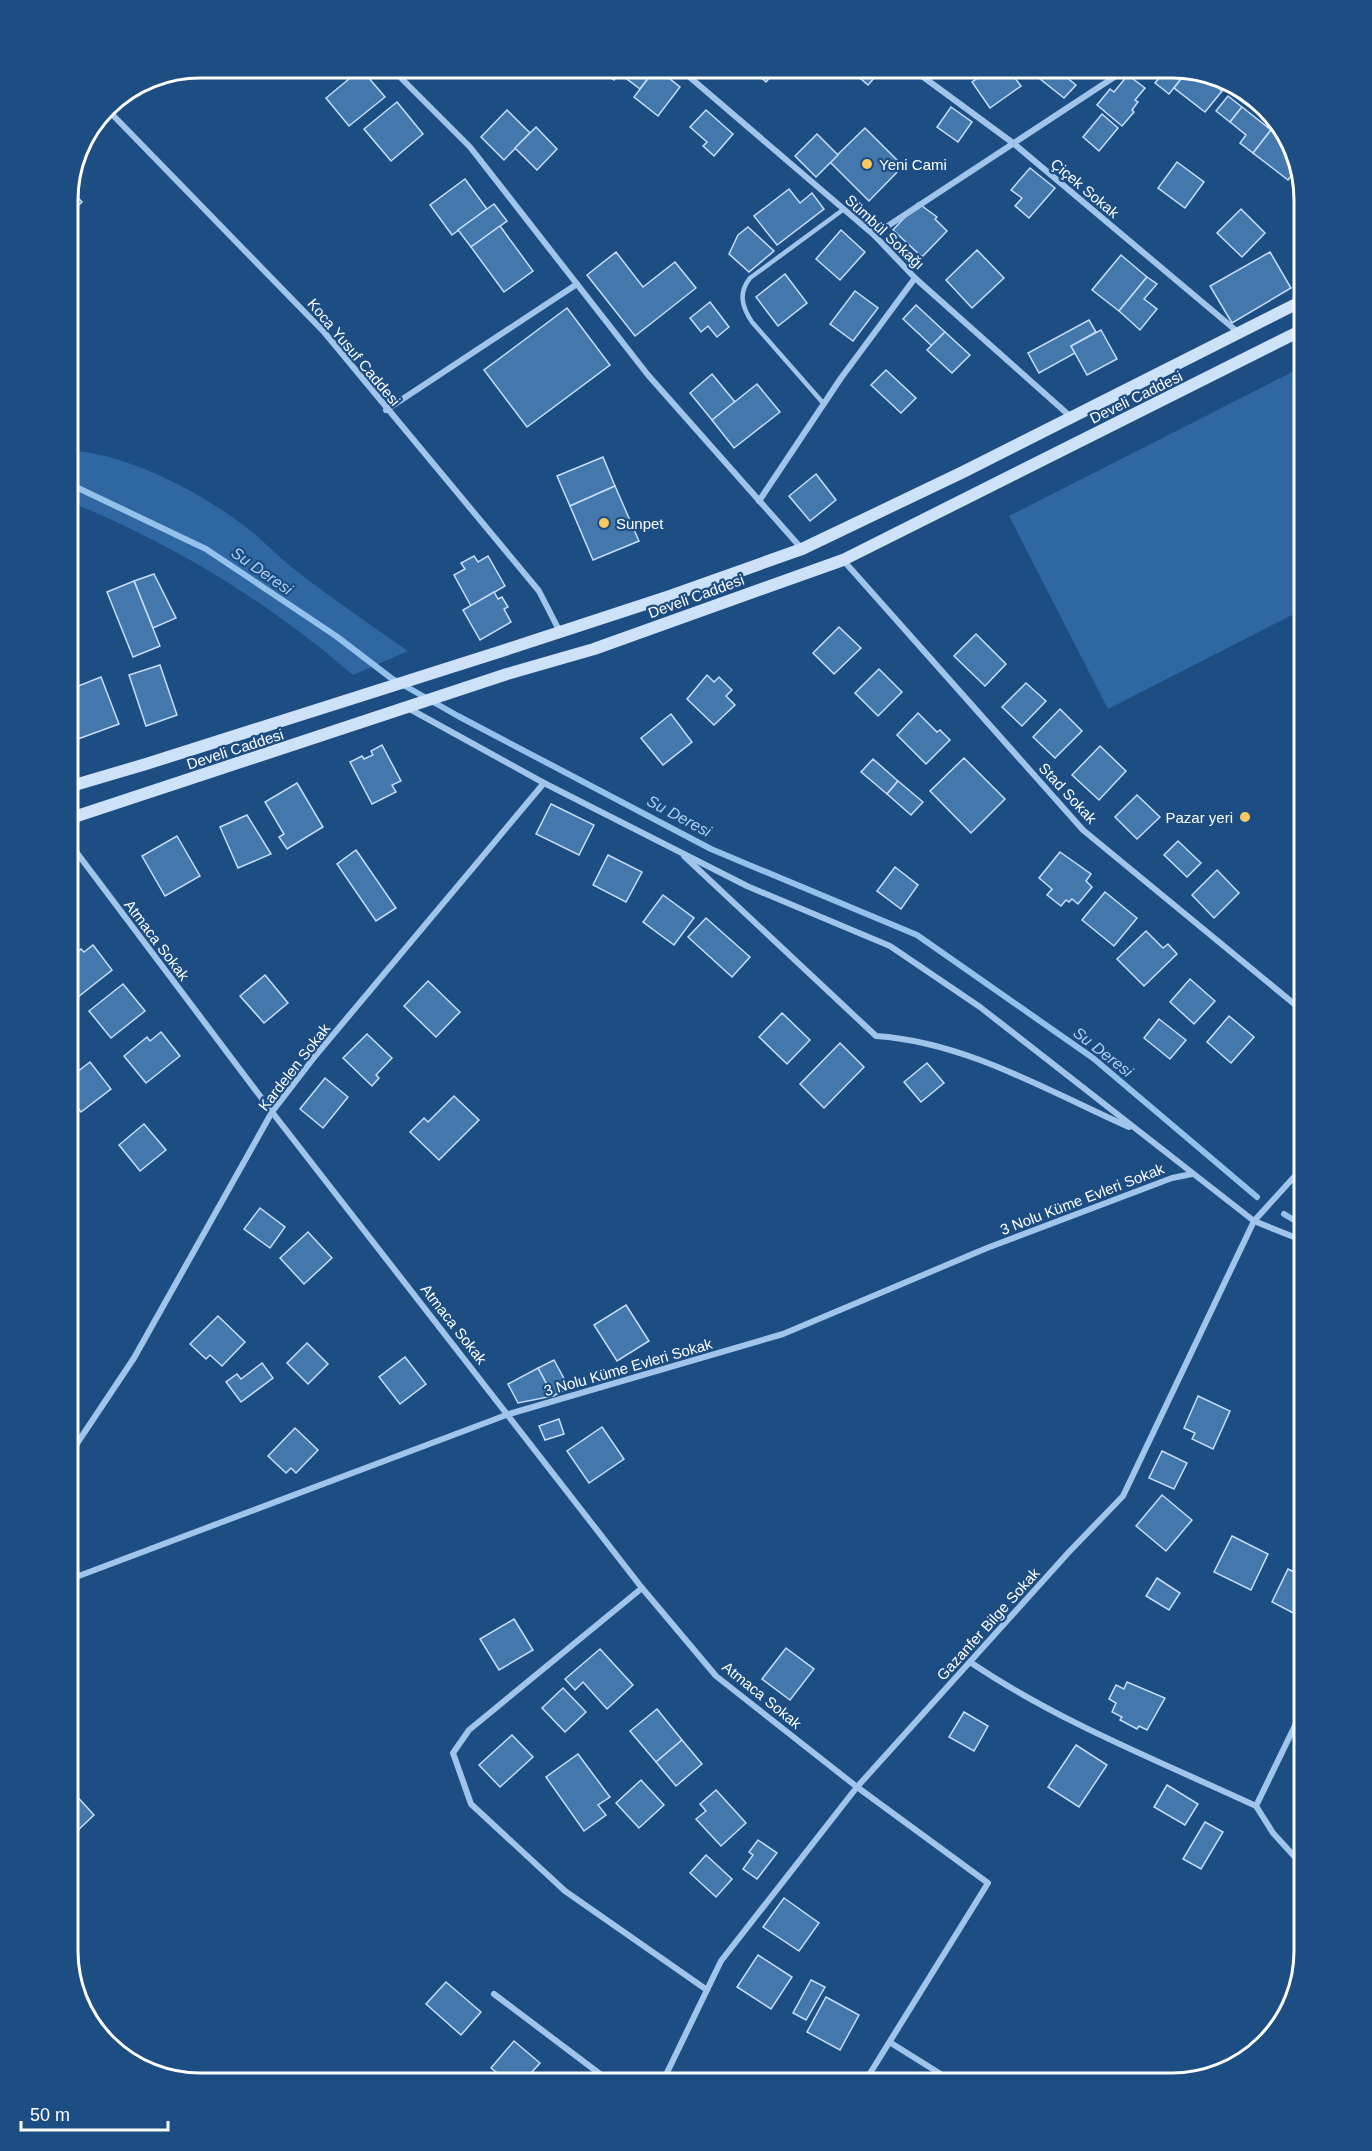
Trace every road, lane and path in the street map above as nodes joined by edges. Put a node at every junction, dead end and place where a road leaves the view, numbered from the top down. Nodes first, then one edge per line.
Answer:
1 (401, 78) edge
2 (691, 78) edge
3 (925, 78) edge
4 (1113, 78) edge
5 (112, 115) edge
6 (1013, 143) junction
7 (843, 209) junction
8 (874, 235) junction
9 (915, 278) junction
10 (577, 284) junction
11 (1294, 306) edge
12 (1240, 333) junction
13 (1294, 334) edge
14 (824, 404) junction
15 (387, 410) junction
16 (1072, 417) junction
17 (759, 501) junction
18 (802, 549) junction
19 (843, 560) junction
20 (560, 632) junction
21 (408, 708) junction
22 (544, 783) junction
23 (78, 784) edge
24 (78, 816) edge
25 (680, 852) junction
26 (78, 854) edge
27 (1294, 1003) edge
28 (272, 1112) junction
29 (1139, 1132) junction
30 (1192, 1174) junction
31 (1294, 1178) edge
32 (1254, 1221) junction
33 (1294, 1237) edge
34 (509, 1414) junction
35 (78, 1442) edge
36 (78, 1576) edge
37 (642, 1588) junction
38 (970, 1662) junction
39 (1294, 1729) edge
40 (857, 1787) junction
41 (1256, 1806) junction
42 (1294, 1855) edge
43 (707, 1990) junction
44 (494, 1994) dead end
45 (891, 2043) junction
46 (599, 2073) edge
47 (667, 2073) edge
48 (871, 2073) edge
49 (938, 2073) edge

1 - 10 street
2 - 7 street, Sümbül Sokağı
3 - 6 street, Çiçek Sokak
4 - 6 street
5 - 15 street, Koca Yusuf Caddesi
6 - 8 street
6 - 12 street, Çiçek Sokak
7 - 8 street, Sümbül Sokağı
7 - 14 lane
8 - 9 street, Sümbül Sokağı
9 - 14 street
9 - 16 street, Sümbül Sokağı
10 - 15 street
10 - 17 street
11 - 12 main road, Develi Caddesi
12 - 16 main road, Develi Caddesi
13 - 19 main road, Develi Caddesi
14 - 17 street
15 - 20 street, Koca Yusuf Caddesi
16 - 18 main road, Develi Caddesi
17 - 18 street
18 - 20 main road, Develi Caddesi
19 - 21 main road, Develi Caddesi
19 - 27 street, Stad Sokak
20 - 23 main road, Develi Caddesi
21 - 22 street
21 - 24 main road, Develi Caddesi
22 - 25 street
22 - 28 street, Kardelen Sokak
25 - 29 street
25 - 29 street
26 - 28 street, Atmaca Sokak
28 - 34 street, Atmaca Sokak
28 - 35 street, Kardelen Sokak
29 - 30 street
30 - 32 street
30 - 34 street, 3 Nolu Küme Evleri Sokak
31 - 32 street, Gazanfer Bilge Sokak
32 - 33 street
32 - 38 street, Gazanfer Bilge Sokak
34 - 36 street, 3 Nolu Küme Evleri Sokak
34 - 37 street, Atmaca Sokak
37 - 40 street, Atmaca Sokak
37 - 43 street
38 - 40 street, Gazanfer Bilge Sokak
38 - 41 street
39 - 41 street
40 - 43 street, Gazanfer Bilge Sokak
40 - 45 street, Atmaca Sokak
41 - 42 street
43 - 47 street, Gazanfer Bilge Sokak
44 - 46 street
45 - 48 street
45 - 49 street

